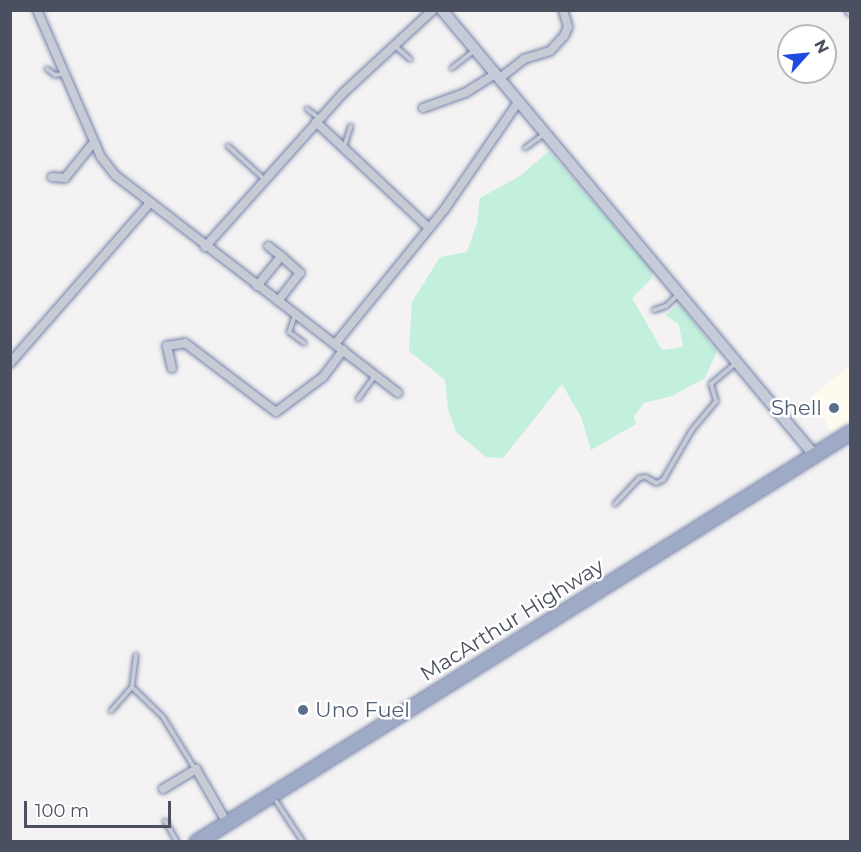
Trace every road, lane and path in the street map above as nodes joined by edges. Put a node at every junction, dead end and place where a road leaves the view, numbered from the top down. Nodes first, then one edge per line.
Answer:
1 (37, 10) edge
2 (434, 10) edge
3 (442, 10) edge
4 (563, 10) edge
5 (394, 46) junction
6 (475, 49) junction
7 (410, 58) dead end
8 (452, 68) dead end
9 (48, 69) dead end
10 (64, 73) junction
11 (498, 76) junction
12 (519, 101) junction
13 (423, 108) dead end
14 (307, 109) dead end
15 (318, 121) junction
16 (351, 126) dead end
17 (545, 133) junction
18 (94, 141) junction
19 (228, 146) dead end
20 (343, 148) junction
21 (525, 148) dead end
22 (52, 177) dead end
23 (264, 180) junction
24 (150, 203) junction
25 (429, 228) junction
26 (268, 246) dead end
27 (206, 247) junction
28 (281, 256) junction
29 (257, 286) junction
30 (679, 294) junction
31 (278, 301) junction
32 (654, 310) dead end
33 (295, 315) junction
34 (304, 343) dead end
35 (334, 344) junction
36 (343, 350) junction
37 (10, 363) edge
38 (736, 363) junction
39 (172, 368) dead end
40 (376, 376) junction
41 (398, 393) dead end
42 (358, 399) dead end
43 (850, 434) edge
44 (815, 456) junction
45 (615, 504) dead end
46 (136, 655) dead end
47 (132, 687) junction
48 (111, 711) dead end
49 (195, 770) junction
50 (163, 789) dead end
51 (272, 795) junction
52 (165, 821) dead end
53 (227, 823) junction
54 (177, 842) edge
55 (197, 842) edge
56 (303, 842) edge

1 - 10 street
2 - 5 street
3 - 6 main road
4 - 11 street
5 - 7 lane
5 - 15 street
6 - 8 lane
6 - 11 main road
9 - 10 lane
10 - 18 street
11 - 12 main road
11 - 13 street
12 - 17 main road
12 - 25 street
14 - 15 lane
15 - 20 street
15 - 23 street
16 - 20 lane
17 - 21 lane
17 - 30 main road
18 - 22 street
18 - 24 street
19 - 23 lane
20 - 25 street
23 - 27 street
24 - 27 street
24 - 37 street
25 - 35 street
26 - 28 street
27 - 29 street
28 - 29 street
28 - 31 street
29 - 31 street
30 - 32 lane
30 - 38 main road
31 - 33 street
33 - 34 lane
33 - 35 street
35 - 36 street
36 - 39 street
36 - 40 street
38 - 44 main road
38 - 45 lane
40 - 41 street
40 - 42 lane
43 - 44 highway, MacArthur Highway
44 - 51 highway, MacArthur Highway
46 - 47 lane
47 - 48 lane
47 - 49 lane
49 - 50 street
49 - 53 street
51 - 53 highway, MacArthur Highway
51 - 56 lane
52 - 54 lane
53 - 55 highway, MacArthur Highway

